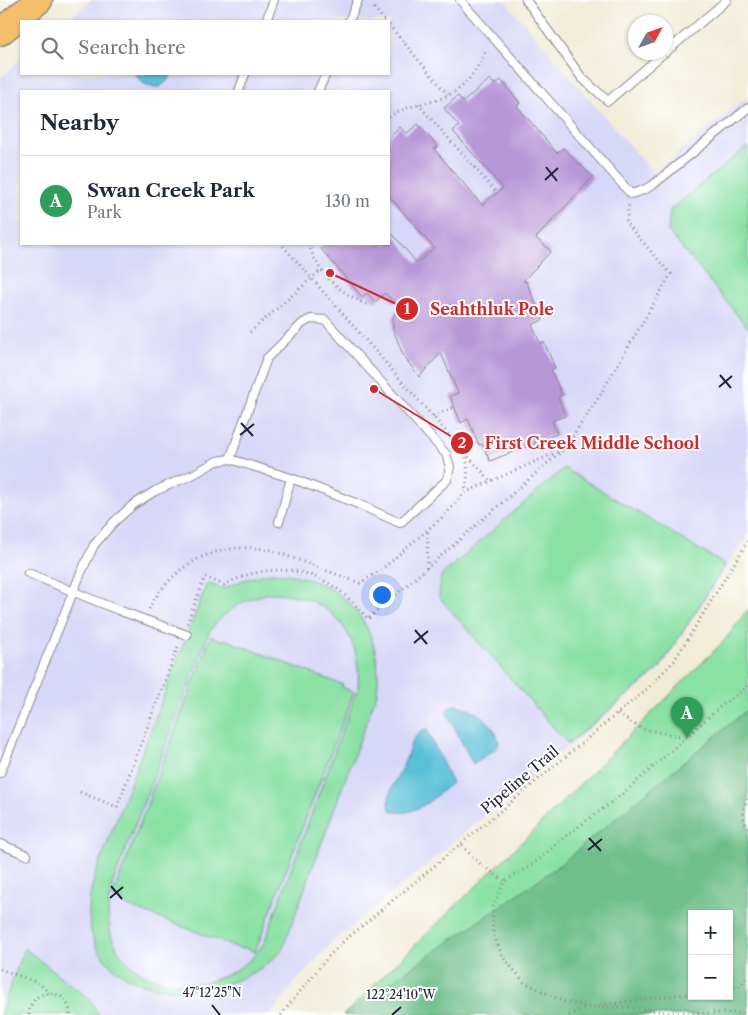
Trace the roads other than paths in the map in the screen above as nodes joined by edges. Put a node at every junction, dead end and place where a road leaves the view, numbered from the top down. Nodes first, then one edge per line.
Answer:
1 (38, 0) edge
2 (274, 0) edge
3 (358, 0) edge
4 (460, 0) edge
5 (727, 0) edge
6 (531, 2) edge
7 (266, 20) edge
8 (349, 20) edge
9 (0, 32) edge
10 (673, 45) edge
11 (656, 60) edge
12 (245, 75) edge
13 (326, 75) edge
14 (239, 90) edge
15 (318, 90) edge
16 (748, 108) edge
17 (230, 459) junction
18 (290, 478) junction
19 (279, 522) dead end
20 (28, 573) dead end
21 (73, 592) junction
22 (185, 634) road end
23 (0, 773) edge
24 (0, 844) edge
25 (27, 854) dead end

1 - 9 main road
2 - 7 lane
3 - 8 lane
4 - 16 lane
5 - 10 lane
6 - 11 lane
12 - 14 lane
13 - 15 lane
17 - 18 lane
17 - 18 lane
17 - 21 lane
18 - 19 lane
20 - 21 lane
21 - 22 lane
21 - 23 lane
24 - 25 lane

